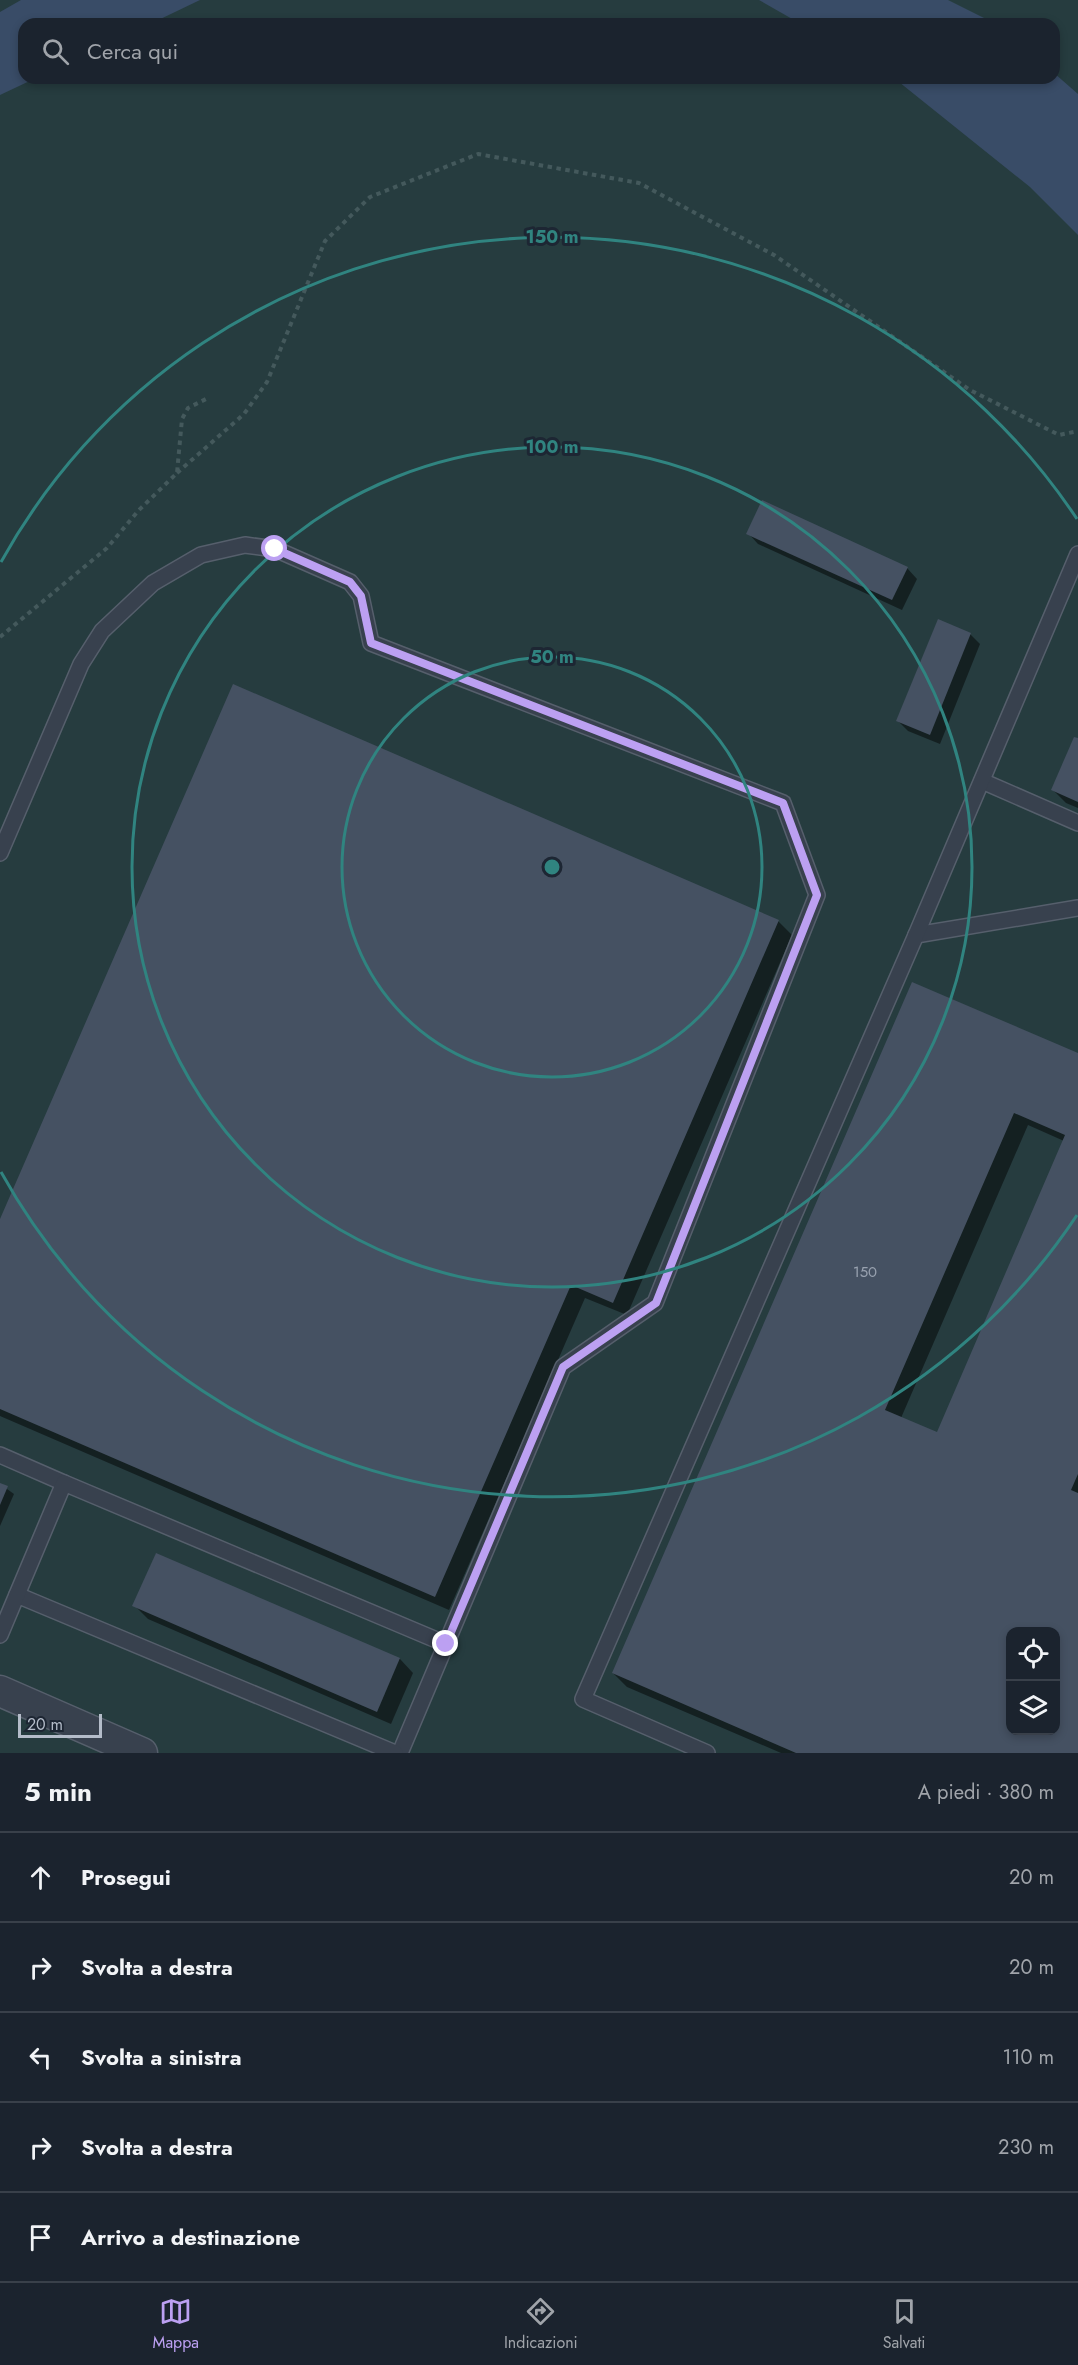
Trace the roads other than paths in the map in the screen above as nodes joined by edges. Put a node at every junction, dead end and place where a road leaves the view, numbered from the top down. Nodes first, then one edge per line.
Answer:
1 (1078, 554) edge
2 (982, 781) junction
3 (1078, 823) edge
4 (0, 853) edge
5 (1078, 908) edge
6 (916, 935) junction
7 (0, 1455) edge
8 (64, 1484) junction
9 (17, 1595) junction
10 (0, 1635) edge
11 (446, 1644) junction
12 (0, 1691) edge
13 (142, 1753) edge
14 (394, 1753) edge
15 (400, 1753) edge
16 (707, 1753) edge

1 - 2 lane
2 - 3 lane
2 - 6 lane
4 - 11 lane
5 - 6 lane
6 - 16 lane
7 - 8 lane
8 - 9 lane
8 - 11 lane
9 - 10 lane
9 - 14 lane
11 - 15 lane
12 - 13 street

